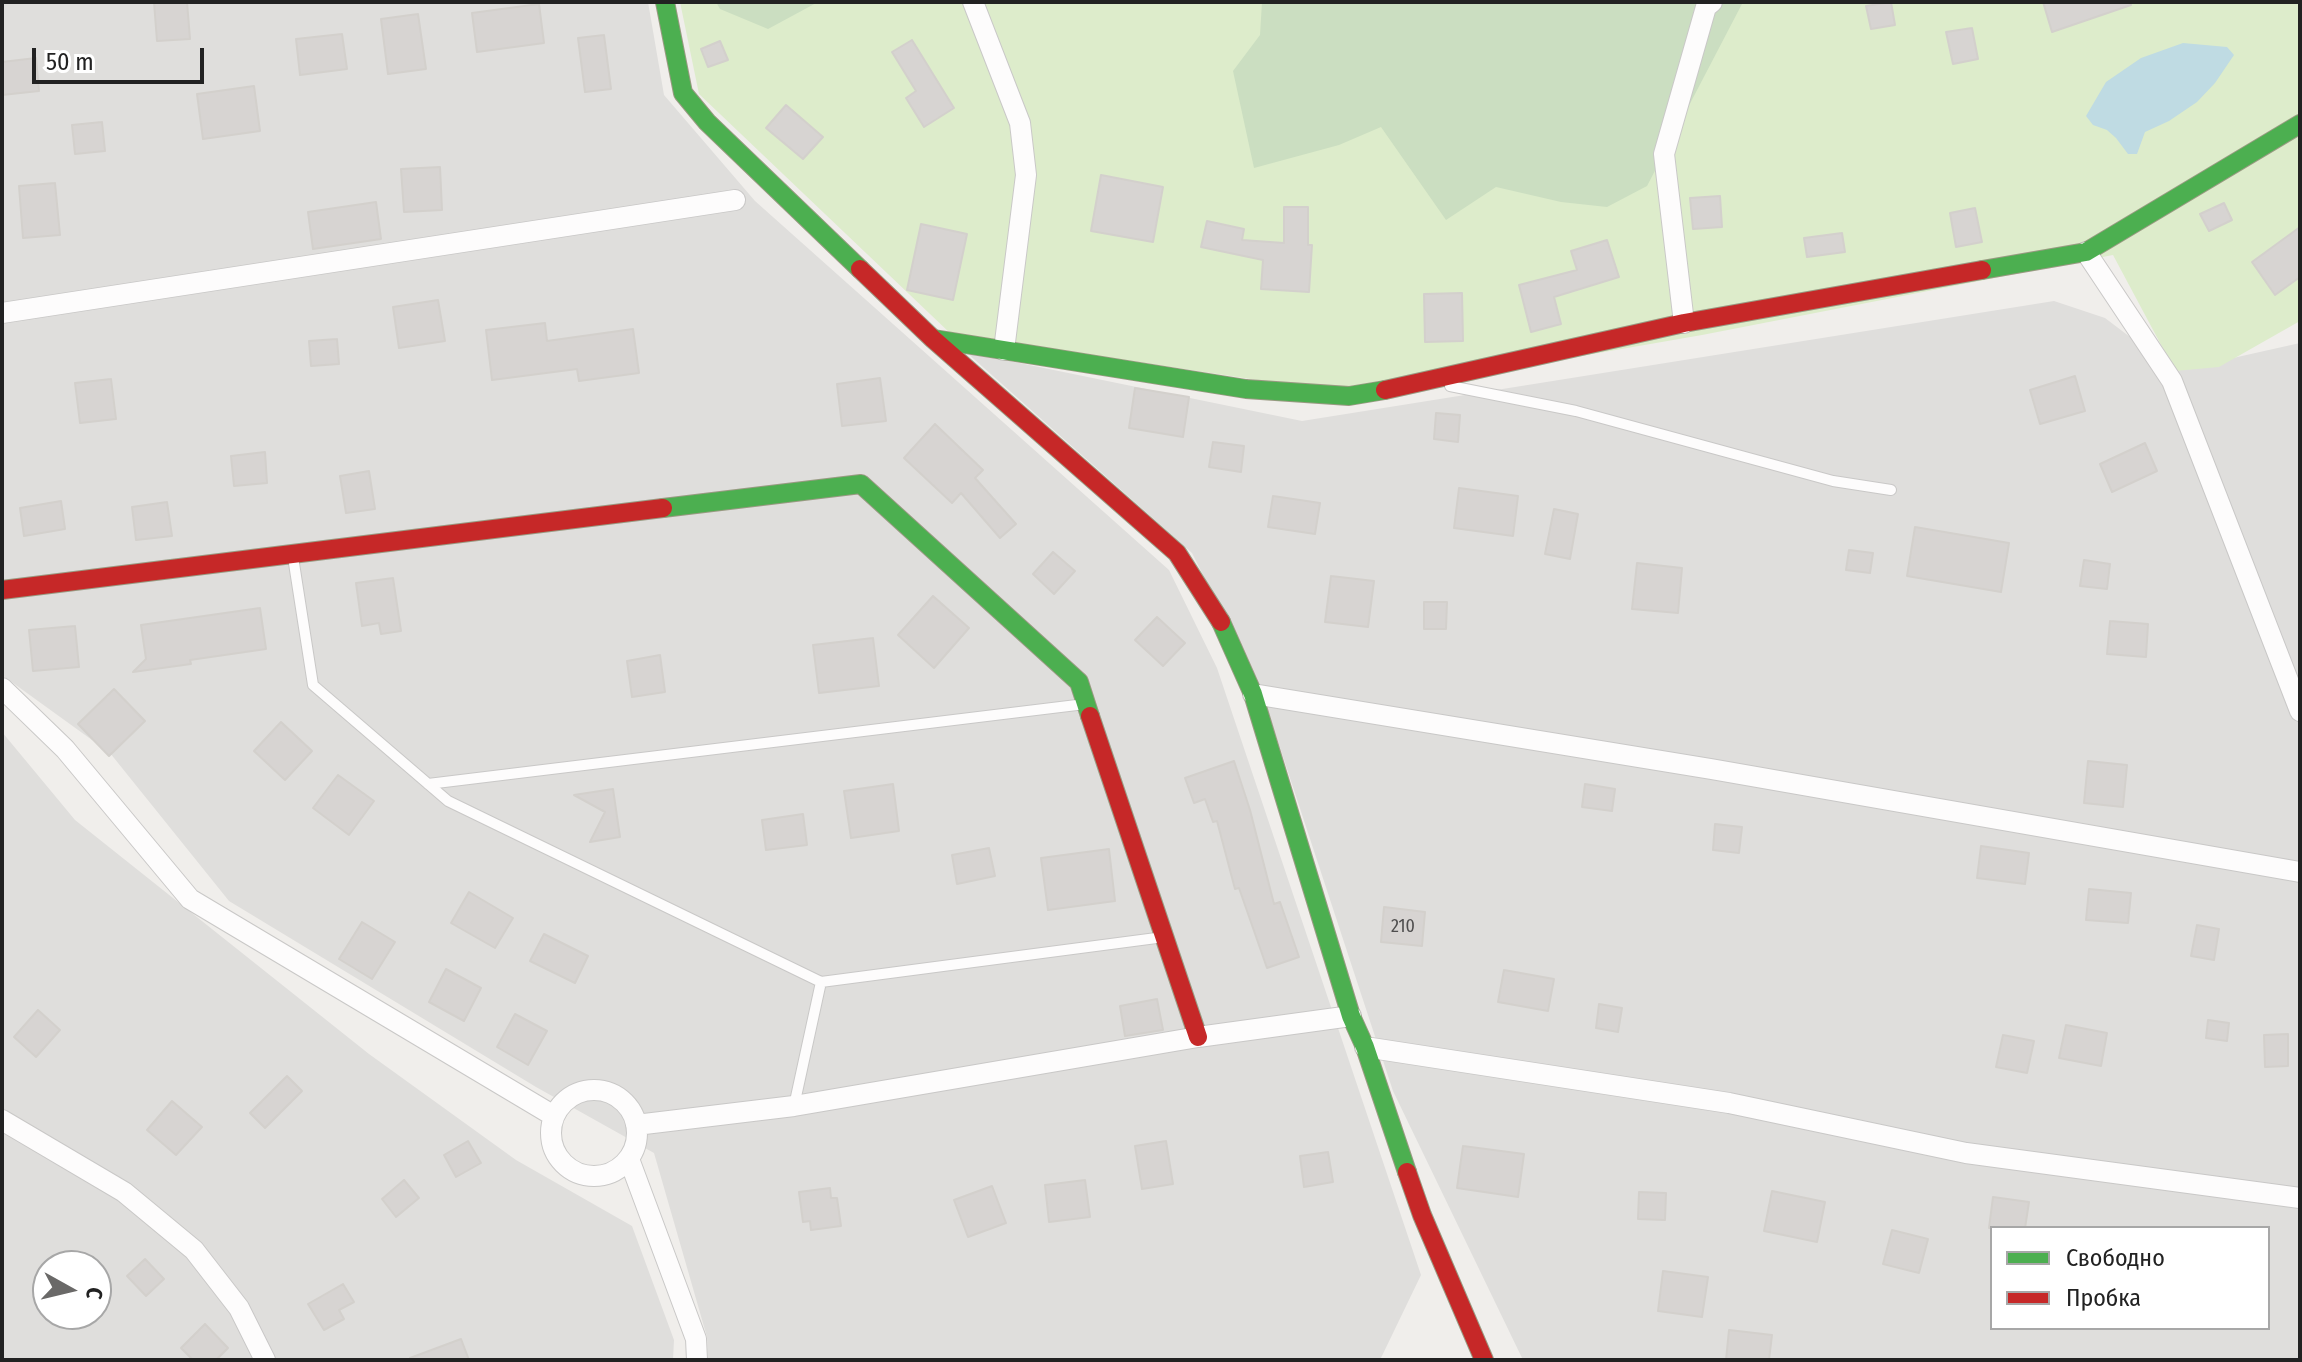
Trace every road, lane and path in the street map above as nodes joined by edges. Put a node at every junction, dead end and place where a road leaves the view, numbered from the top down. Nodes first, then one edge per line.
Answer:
1 (665, 2) edge
2 (973, 2) edge
3 (1712, 2) edge
4 (2300, 124) edge
5 (735, 200) dead end
6 (2086, 252) junction
7 (2, 313) edge
8 (1684, 323) junction
9 (933, 339) junction
10 (1004, 350) junction
11 (1427, 382) junction
12 (1891, 490) dead end
13 (293, 554) junction
14 (2, 590) edge
15 (2, 688) edge
16 (1253, 694) junction
17 (1087, 704) junction
18 (2300, 711) edge
19 (428, 784) junction
20 (2300, 872) edge
21 (1166, 937) junction
22 (821, 982) junction
23 (1351, 1016) junction
24 (1198, 1037) junction
25 (1365, 1047) junction
26 (794, 1106) junction
27 (554, 1116) junction
28 (2, 1120) edge
29 (636, 1125) junction
30 (629, 1159) junction
31 (2300, 1198) edge
32 (265, 1360) edge
33 (697, 1360) edge
34 (1484, 1360) edge

1 - 9 street
2 - 10 street
3 - 8 street
4 - 6 street
5 - 7 street
6 - 8 street
6 - 18 street
8 - 11 street
9 - 10 street
9 - 16 street
10 - 11 street
11 - 12 lane
13 - 14 street
13 - 17 street
13 - 19 lane
15 - 27 street
16 - 20 street
16 - 23 street
17 - 19 lane
17 - 21 street
19 - 22 lane
21 - 22 lane
21 - 24 street
22 - 26 lane
23 - 24 street
23 - 25 street
24 - 26 street
25 - 31 street
25 - 34 street
26 - 29 street
27 - 29 street
27 - 30 street
28 - 32 street
29 - 30 street
30 - 33 street

